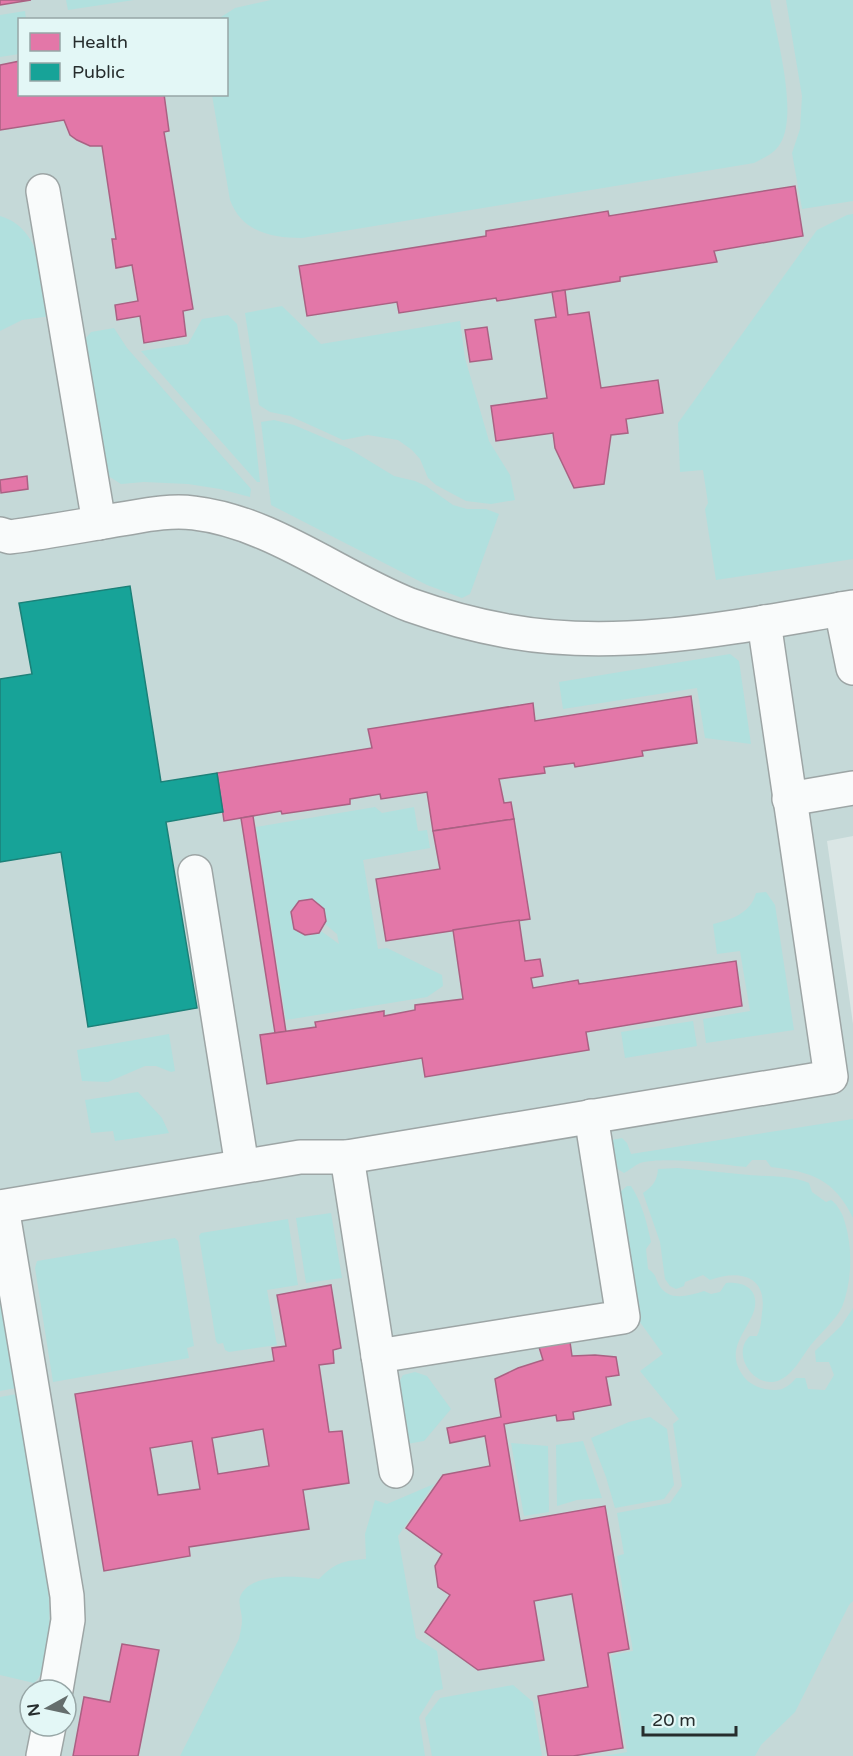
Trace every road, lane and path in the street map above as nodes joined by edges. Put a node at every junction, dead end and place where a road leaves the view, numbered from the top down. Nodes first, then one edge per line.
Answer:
1 (43, 191) dead end
2 (99, 523) junction
3 (3, 541) edge
4 (847, 608) edge
5 (764, 622) junction
6 (853, 668) edge
7 (853, 788) edge
8 (789, 799) junction
9 (195, 872) dead end
10 (591, 1116) junction
11 (347, 1157) junction
12 (242, 1166) junction
13 (1, 1207) edge
14 (378, 1356) junction
15 (396, 1471) dead end
16 (58, 1678) edge
17 (47, 1738) edge
18 (43, 1756) edge

1 - 2 street
2 - 3 street
2 - 5 street
4 - 5 street
4 - 6 street
5 - 8 street
7 - 8 street
8 - 10 street
9 - 12 street
10 - 11 street
10 - 14 street
11 - 12 street
11 - 14 street
12 - 13 street
13 - 16 street
14 - 15 street
17 - 18 street

